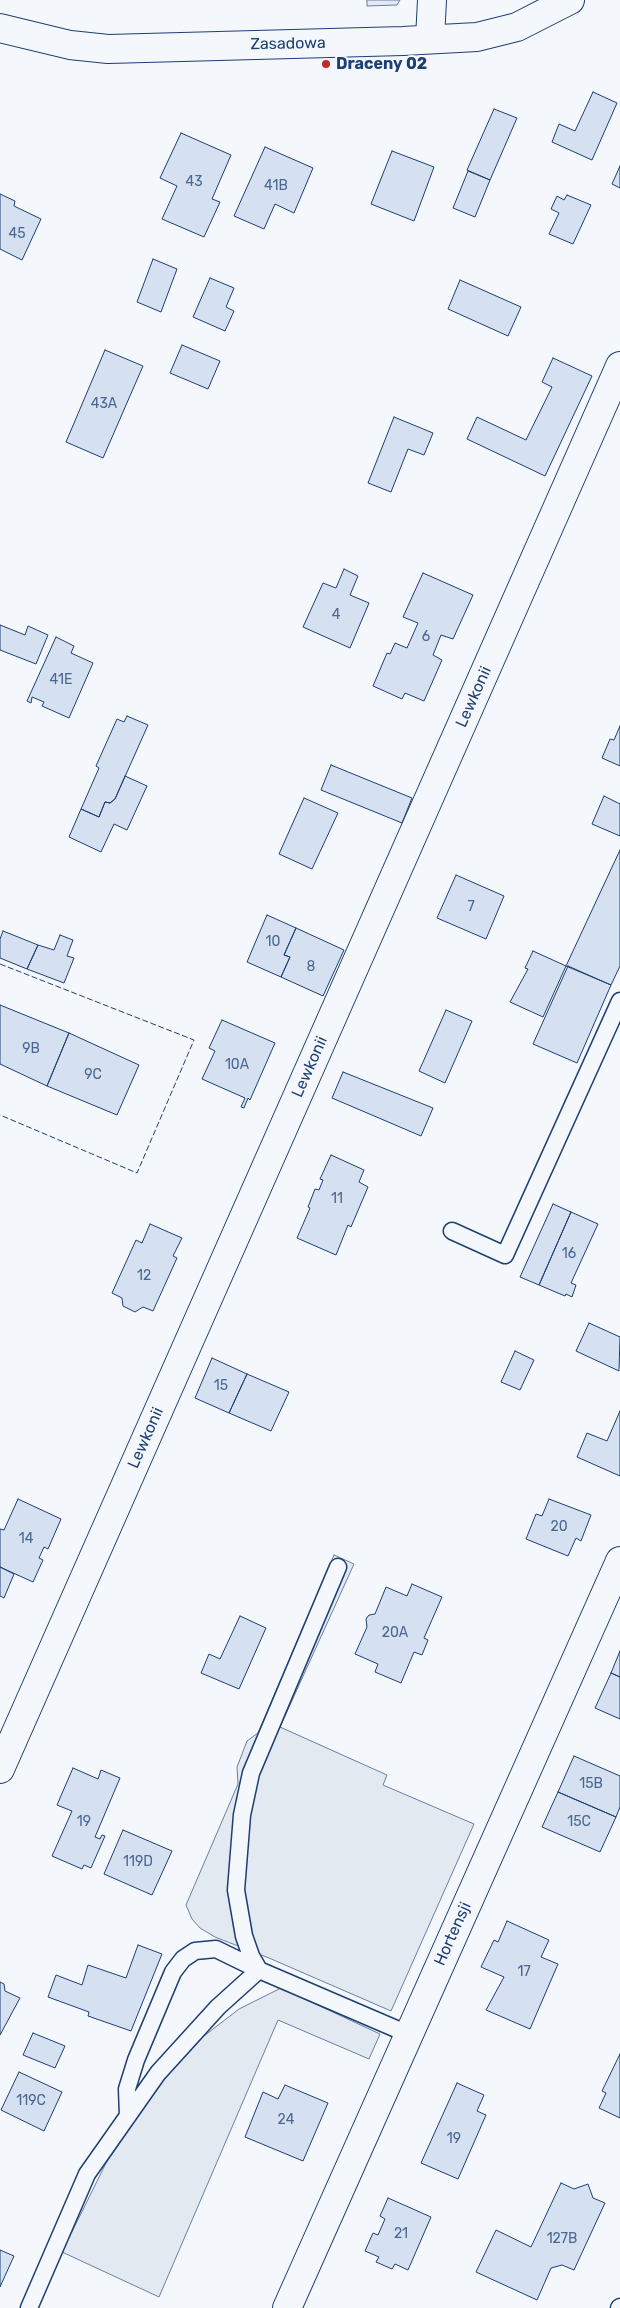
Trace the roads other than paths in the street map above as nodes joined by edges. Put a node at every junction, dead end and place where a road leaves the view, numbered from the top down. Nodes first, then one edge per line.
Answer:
1 (432, 0) edge
2 (570, 0) edge
3 (0, 28) edge
4 (430, 39) junction
5 (620, 366) edge
6 (620, 1001) edge
7 (452, 1231) dead end
8 (620, 1561) edge
9 (338, 1567) dead end
10 (0, 1769) edge
11 (259, 1970) junction
12 (408, 2034) junction
13 (128, 2116) junction
14 (29, 2308) edge
15 (287, 2308) edge

1 - 4 street
2 - 4 street, Zasadowa
3 - 4 street, Zasadowa
5 - 10 street, Lewkonii
6 - 7 lane
8 - 12 street, Hortensji
9 - 11 lane
11 - 12 lane
11 - 13 lane
11 - 13 lane
12 - 15 street, Hortensji
13 - 14 lane

